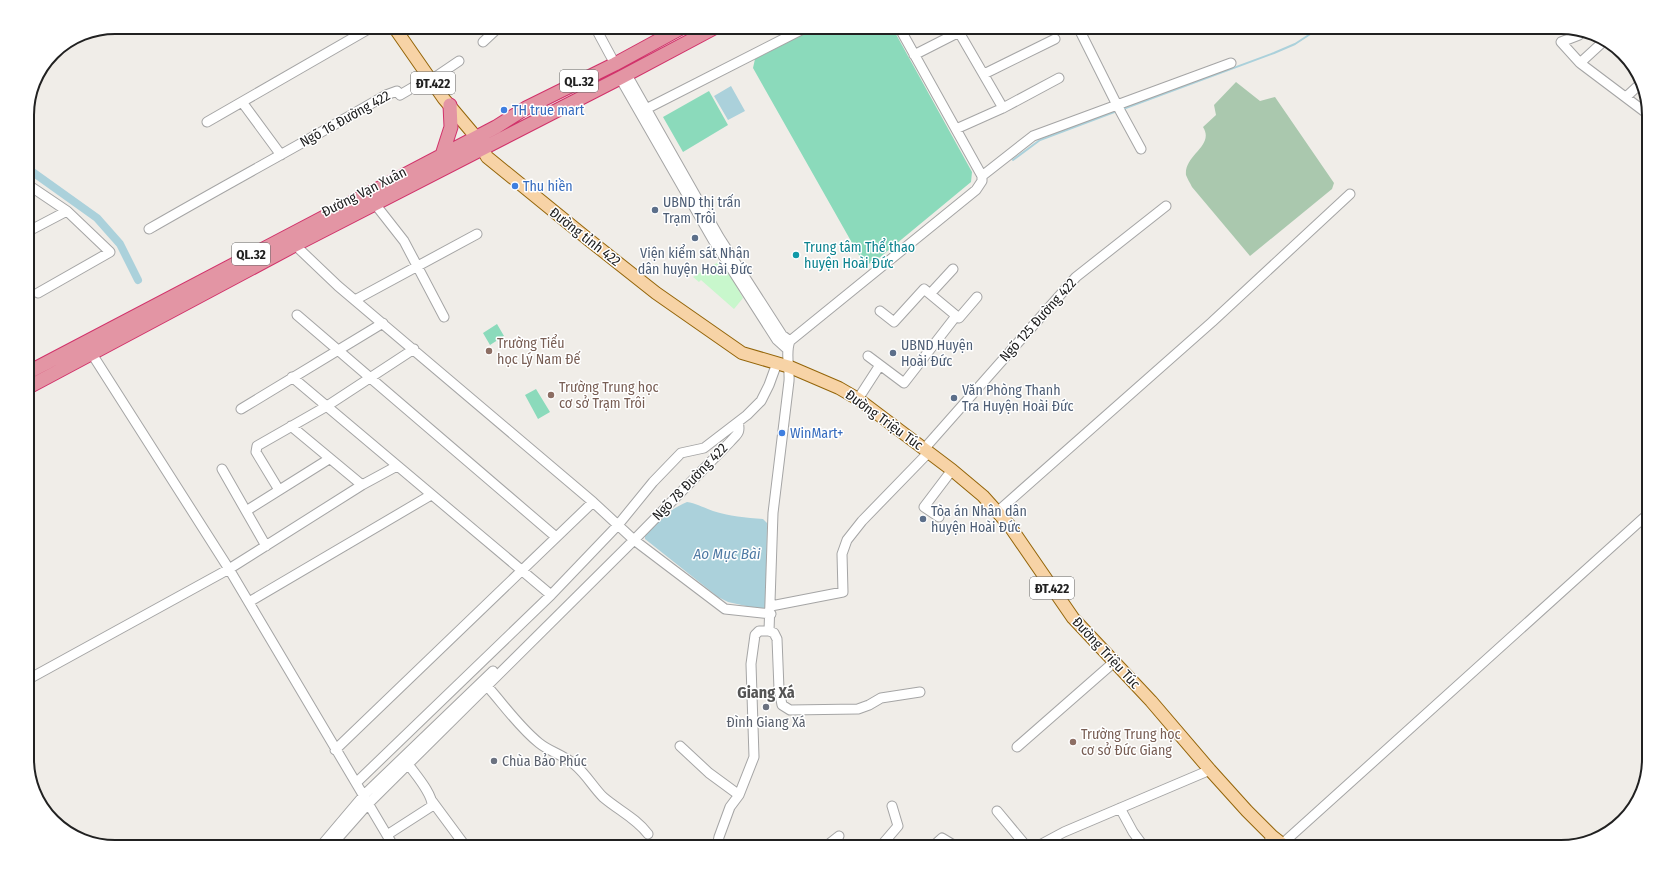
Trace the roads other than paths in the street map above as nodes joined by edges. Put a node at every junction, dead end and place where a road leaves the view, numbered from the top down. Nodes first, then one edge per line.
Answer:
1 (360, 34) edge
2 (399, 34) edge
3 (492, 34) edge
4 (599, 34) edge
5 (670, 34) edge
6 (703, 34) edge
7 (793, 34) edge
8 (903, 34) edge
9 (950, 34) edge
10 (961, 34) edge
11 (1082, 34) edge
12 (1577, 36) edge
13 (1055, 39) dead end
14 (483, 42) dead end
15 (1600, 44) edge
16 (914, 55) junction
17 (459, 60) dead end
18 (1230, 63) dead end
19 (1580, 63) junction
20 (614, 64) junction
21 (984, 74) junction
22 (623, 76) junction
23 (1059, 78) dead end
24 (430, 79) junction
25 (1637, 87) edge
26 (1626, 98) junction
27 (242, 102) junction
28 (450, 105) junction
29 (1117, 105) junction
30 (1003, 108) junction
31 (646, 109) junction
32 (1642, 110) edge
33 (207, 122) dead end
34 (956, 130) junction
35 (476, 137) junction
36 (1141, 148) dead end
37 (483, 149) junction
38 (281, 155) junction
39 (442, 155) junction
40 (982, 176) junction
41 (34, 189) edge
42 (1350, 194) dead end
43 (375, 204) junction
44 (1166, 206) dead end
45 (67, 211) junction
46 (34, 228) edge
47 (149, 229) dead end
48 (477, 234) dead end
49 (295, 245) junction
50 (417, 265) junction
51 (953, 269) dead end
52 (181, 291) junction
53 (38, 293) dead end
54 (930, 294) junction
55 (977, 297) dead end
56 (355, 300) junction
57 (187, 304) junction
58 (880, 311) dead end
59 (298, 315) dead end
60 (956, 316) junction
61 (444, 317) dead end
62 (383, 322) junction
63 (788, 345) junction
64 (338, 349) junction
65 (414, 350) junction
66 (92, 354) junction
67 (868, 356) dead end
68 (777, 364) junction
69 (880, 366) junction
70 (790, 368) junction
71 (34, 369) edge
72 (292, 377) junction
73 (371, 378) junction
74 (34, 384) edge
75 (858, 399) junction
76 (327, 406) junction
77 (241, 409) dead end
78 (738, 422) junction
79 (291, 426) junction
80 (704, 448) junction
81 (926, 451) junction
82 (715, 457) junction
83 (329, 458) junction
84 (397, 466) junction
85 (222, 469) dead end
86 (952, 470) junction
87 (362, 485) junction
88 (279, 490) junction
89 (431, 495) junction
90 (593, 502) junction
91 (246, 511) junction
92 (997, 512) junction
93 (940, 517) dead end
94 (1642, 519) edge
95 (618, 525) junction
96 (556, 537) junction
97 (634, 540) junction
98 (266, 546) junction
99 (229, 569) junction
100 (522, 569) junction
101 (551, 595) junction
102 (249, 602) junction
103 (771, 610) junction
104 (769, 631) junction
105 (1114, 663) junction
106 (493, 671) dead end
107 (34, 676) edge
108 (487, 686) junction
109 (920, 692) dead end
110 (680, 746) dead end
111 (1017, 747) dead end
112 (335, 750) junction
113 (408, 764) junction
114 (1210, 770) junction
115 (357, 782) junction
116 (364, 795) junction
117 (739, 796) junction
118 (432, 801) junction
119 (368, 804) junction
120 (892, 806) dead end
121 (1120, 808) junction
122 (997, 811) dead end
123 (648, 834) dead end
124 (387, 835) junction
125 (839, 836) dead end
126 (1272, 836) junction
127 (326, 840) edge
128 (336, 840) edge
129 (390, 840) edge
130 (461, 840) edge
131 (718, 840) edge
132 (834, 840) edge
133 (886, 840) edge
134 (1021, 840) edge
135 (1049, 840) edge
136 (1139, 840) edge
137 (1270, 840) edge
138 (1277, 840) edge
139 (1291, 840) edge

1 - 27 street
2 - 24 main road, ĐT.422
3 - 14 street
4 - 20 street
5 - 20 highway, Đường Vạn Xuân / QL.32
6 - 22 highway, Đường Vạn Xuân / QL.32
7 - 31 street
8 - 16 street
9 - 16 street
10 - 21 street
11 - 29 street
12 - 19 street
13 - 21 street
15 - 19 street
16 - 34 street
17 - 24 street
18 - 29 street
19 - 26 street
20 - 35 highway, Đường Vạn Xuân / QL.32
21 - 30 street
22 - 31 street
22 - 37 highway, Đường Vạn Xuân / QL.32
22 - 63 street
23 - 30 street
24 - 28 main road, ĐT.422
24 - 38 street, Ngõ 16 Đường 422
25 - 26 street
26 - 32 street
27 - 33 street
27 - 38 street
28 - 35 main road, ĐT.422
28 - 39 highway
29 - 36 street
29 - 40 street
30 - 34 street
31 - 63 street
34 - 40 street
35 - 37 main road, Đường tỉnh 422 / ĐT.422
35 - 39 highway, Đường Vạn Xuân / QL.32
37 - 43 highway, Đường Vạn Xuân / QL.32
37 - 68 main road, Đường tỉnh 422 / ĐT.422
38 - 47 street, Ngõ 16 Đường 422
39 - 52 highway, Đường Vạn Xuân / QL.32
40 - 63 street
41 - 45 street
42 - 92 street
43 - 49 highway, Đường Vạn Xuân / QL.32
43 - 50 street
44 - 81 street, Ngõ 125 Đường 422
45 - 46 street
45 - 53 street
48 - 50 street
49 - 56 street
49 - 57 highway, Đường Vạn Xuân / QL.32
50 - 56 street
50 - 61 street
51 - 54 street
52 - 57 highway
52 - 71 highway, Đường Vạn Xuân / QL.32
54 - 58 street
54 - 60 street
55 - 60 street
56 - 62 street
57 - 66 highway, Đường Vạn Xuân / QL.32
59 - 64 street
60 - 69 street
62 - 64 street
62 - 65 street
63 - 70 street
64 - 72 street
64 - 73 street
65 - 73 street
65 - 90 street
66 - 74 highway, Đường Vạn Xuân / QL.32
66 - 99 street
67 - 69 street
68 - 70 main road, Đường tỉnh 422 / ĐT.422
68 - 78 street
69 - 75 street
70 - 75 main road, Đường Triệu Túc / ĐT.422
70 - 103 street
72 - 76 street
72 - 77 street
73 - 76 street
73 - 96 street
75 - 81 main road, Đường Triệu Túc / ĐT.422
76 - 79 street
76 - 84 street
78 - 80 street
78 - 82 street, Ngõ 78 Đường 422
79 - 83 street
79 - 88 street
80 - 82 street
80 - 95 street
81 - 86 main road, Đường Triệu Túc / ĐT.422
81 - 103 street, Ngõ 125 Đường 422
82 - 97 street, Ngõ 78 Đường 422
83 - 87 street
83 - 88 street
84 - 87 street
84 - 89 street
85 - 91 street
86 - 92 main road, Đường Triệu Túc / ĐT.422
86 - 93 street
87 - 98 street
88 - 91 street
89 - 100 street
89 - 102 street
90 - 95 street
90 - 96 street
91 - 98 street
92 - 105 main road, Đường Triệu Túc / ĐT.422
94 - 139 street
95 - 97 street
95 - 101 street
96 - 100 street
97 - 103 street
97 - 108 street, Ngõ 78 Đường 422
98 - 99 street
99 - 102 street
99 - 107 street
100 - 101 street
100 - 112 street
101 - 115 street
102 - 112 street
103 - 104 street
104 - 109 street
104 - 117 street
105 - 111 street
105 - 114 main road, Đường Triệu Túc / ĐT.422
106 - 116 street
108 - 113 street, Ngõ 78 Đường 422
108 - 123 street
110 - 117 street
112 - 115 street
113 - 118 street
113 - 119 street, Ngõ 78 Đường 422
114 - 121 street
114 - 126 main road, Đường Triệu Túc / ĐT.422
115 - 116 street
116 - 119 street
116 - 127 street
117 - 131 street
118 - 124 street
118 - 130 street
119 - 124 street
119 - 128 street, Ngõ 78 Đường 422
120 - 133 street
121 - 135 street
121 - 136 street
122 - 134 street
124 - 129 street
125 - 132 street
126 - 137 street
126 - 138 main road, Đường Triệu Túc / ĐT.422

